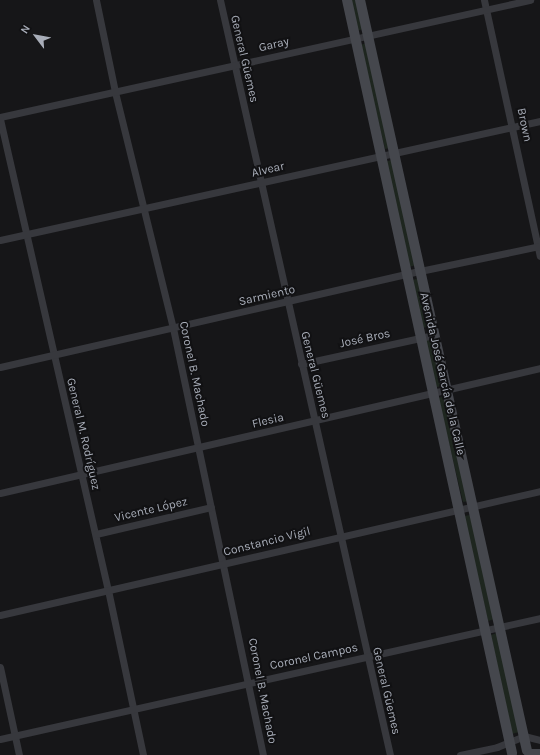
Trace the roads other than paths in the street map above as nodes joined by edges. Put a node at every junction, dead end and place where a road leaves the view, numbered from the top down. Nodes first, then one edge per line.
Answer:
1 (96, 0) edge
2 (220, 0) edge
3 (347, 0) edge
4 (360, 0) edge
5 (484, 0) edge
6 (530, 0) edge
7 (486, 10) junction
8 (368, 35) junction
9 (355, 38) junction
10 (234, 66) junction
11 (114, 92) junction
12 (0, 118) edge
13 (540, 121) edge
14 (513, 127) junction
15 (394, 152) junction
16 (380, 155) junction
17 (262, 183) junction
18 (142, 209) junction
19 (26, 234) junction
20 (0, 240) edge
21 (539, 247) edge
22 (540, 256) edge
23 (420, 271) junction
24 (406, 274) junction
25 (286, 303) junction
26 (173, 328) junction
27 (434, 335) junction
28 (421, 339) junction
29 (53, 356) junction
30 (301, 364) junction
31 (0, 367) edge
32 (540, 368) edge
33 (446, 389) junction
34 (432, 392) junction
35 (315, 421) junction
36 (198, 448) junction
37 (81, 474) junction
38 (540, 491) edge
39 (0, 493) edge
40 (472, 506) junction
41 (211, 507) junction
42 (459, 509) junction
43 (96, 534) junction
44 (340, 536) junction
45 (224, 563) junction
46 (108, 590) junction
47 (0, 615) edge
48 (540, 618) edge
49 (499, 627) junction
50 (486, 630) junction
51 (366, 657) junction
52 (0, 667) edge
53 (249, 682) junction
54 (133, 709) junction
55 (16, 735) junction
56 (524, 736) junction
57 (0, 739) edge
58 (509, 740) junction
59 (540, 740) edge
60 (533, 753) edge
61 (511, 754) edge
62 (19, 755) edge
63 (144, 755) edge
64 (263, 755) edge
65 (390, 755) edge
66 (460, 755) edge

1 - 11 street, Coronel B. Machado
2 - 10 street, General Güemes
3 - 9 main road, Avenida José García de la Calle
4 - 8 main road, Avenida José García de la Calle
5 - 7 street, Brown
6 - 7 street, Garay
7 - 8 street, Garay
7 - 14 street, Brown
8 - 9 street, Garay
8 - 15 main road, Avenida José García de la Calle
9 - 10 street, Garay
9 - 16 main road, Avenida José García de la Calle
10 - 11 street, Garay
10 - 17 street, General Güemes
11 - 12 street, Garay
11 - 18 street, Coronel B. Machado
12 - 19 street, General M. Rodríguez
13 - 14 street, Alvear
14 - 15 street, Alvear
14 - 21 street, Brown
15 - 16 street, Alvear
15 - 23 main road, Avenida José García de la Calle
16 - 17 street, Alvear
16 - 24 main road, Avenida José García de la Calle
17 - 18 street, Alvear
17 - 25 street, General Güemes
18 - 19 street, Alvear
18 - 26 street, Coronel B. Machado
19 - 20 street, Alvear
19 - 29 street, General M. Rodríguez
21 - 22 street, Brown
21 - 23 street, Sarmiento
23 - 24 street, Sarmiento
23 - 27 main road, Avenida José García de la Calle
24 - 25 street, Sarmiento
24 - 28 main road, Avenida José García de la Calle
25 - 26 street, Sarmiento
25 - 30 street, General Güemes
26 - 29 street, Sarmiento
26 - 36 street, Coronel B. Machado
27 - 28 street, José Bros
27 - 33 main road, Avenida José García de la Calle
28 - 30 street, José Bros
28 - 34 main road, Avenida José García de la Calle
29 - 31 street, Sarmiento
29 - 37 street, General M. Rodríguez
30 - 35 street, General Güemes
32 - 33 street, Flesia
33 - 34 street, Flesia
33 - 40 main road, Avenida José García de la Calle
34 - 35 street, Flesia
34 - 42 main road, Avenida José García de la Calle
35 - 36 street, Flesia
35 - 44 street, General Güemes
36 - 37 street, Flesia
36 - 41 street, Coronel B. Machado
37 - 39 street, Flesia
37 - 43 street, General M. Rodríguez
38 - 40 street, Constancio Vigil
40 - 42 street, Constancio Vigil
40 - 49 main road, Avenida José García de la Calle
41 - 43 street, Vicente López
41 - 45 street, Coronel B. Machado
42 - 44 street, Constancio Vigil
42 - 50 main road, Avenida José García de la Calle
43 - 46 street, General M. Rodríguez
44 - 45 street, Constancio Vigil
44 - 51 street, General Güemes
45 - 46 street, Constancio Vigil
45 - 53 street, Coronel B. Machado
46 - 47 street, Constancio Vigil
46 - 54 street, General M. Rodríguez
48 - 49 street, Coronel Campos
49 - 50 street, Coronel Campos
49 - 56 main road, Avenida José García de la Calle
50 - 51 street, Coronel Campos
50 - 58 main road, Avenida José García de la Calle
51 - 53 street, Coronel Campos
51 - 65 street, General Güemes
52 - 55 street
53 - 54 street, Coronel Campos
53 - 64 street, Coronel B. Machado
54 - 55 street, Coronel Campos
54 - 63 street, General M. Rodríguez
55 - 57 street, Coronel Campos
55 - 62 street
56 - 58 street
56 - 59 street
56 - 60 main road, Avenida José García de la Calle
58 - 61 main road, Avenida José García de la Calle
58 - 66 street
60 - 61 main road

